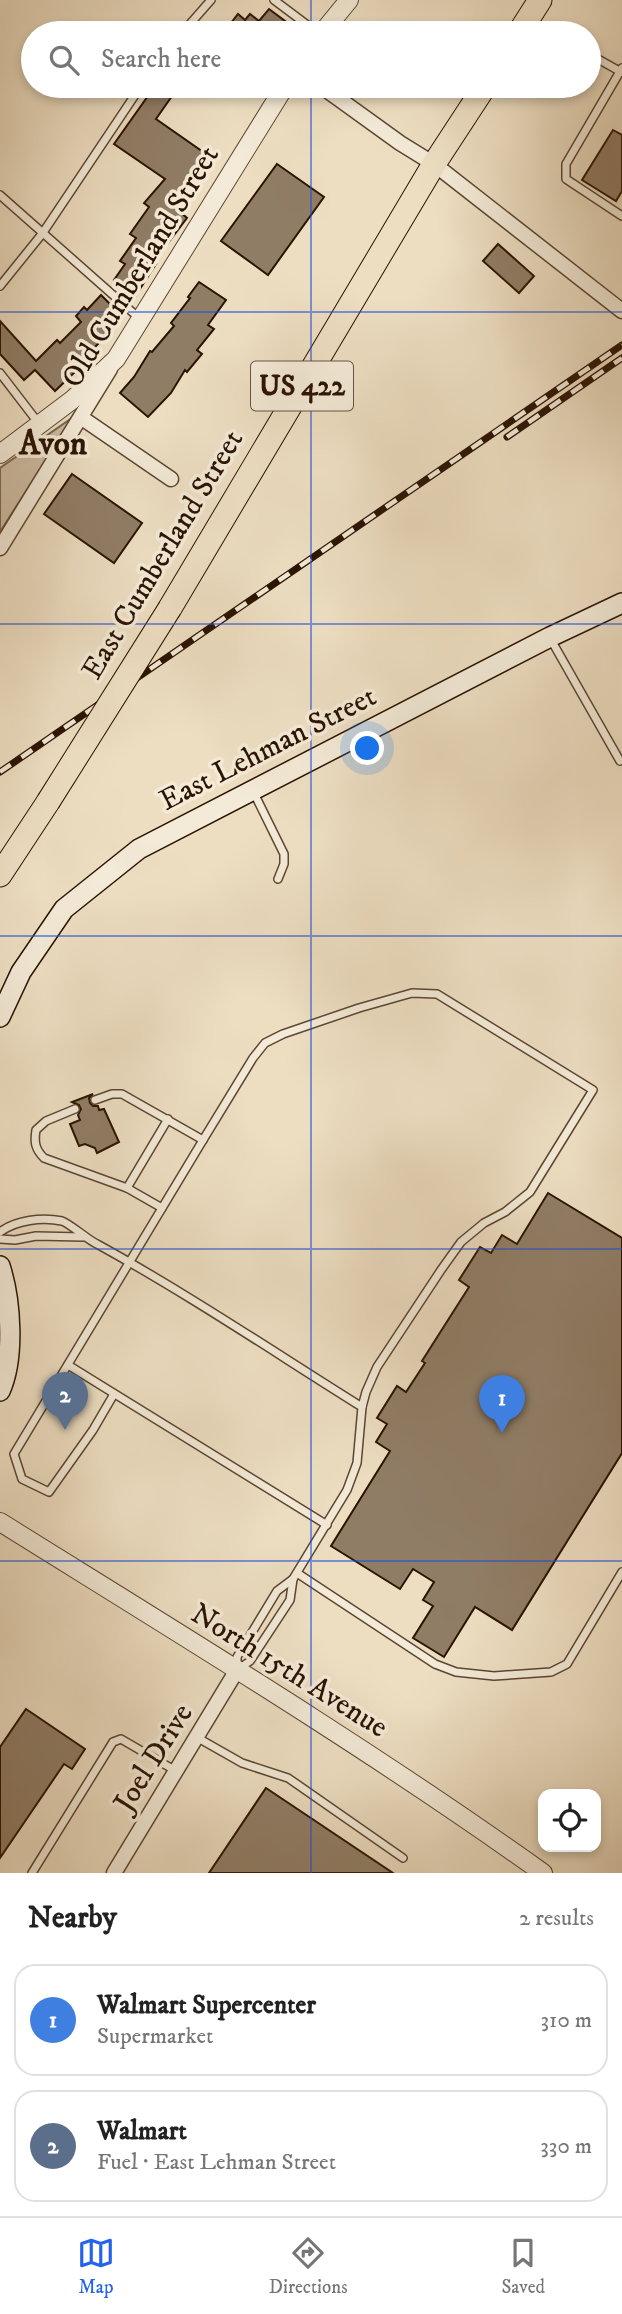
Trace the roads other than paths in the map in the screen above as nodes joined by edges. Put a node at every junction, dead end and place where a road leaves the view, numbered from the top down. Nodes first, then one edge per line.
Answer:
1 (211, 0) edge
2 (274, 0) edge
3 (349, 0) edge
4 (540, 0) edge
5 (193, 21) edge
6 (303, 21) edge
7 (331, 21) edge
8 (527, 21) edge
9 (601, 60) edge
10 (621, 70) edge
11 (133, 98) edge
12 (277, 98) edge
13 (338, 98) edge
14 (477, 98) edge
15 (434, 164) junction
16 (0, 195) edge
17 (622, 216) edge
18 (42, 234) junction
19 (0, 286) edge
20 (620, 307) edge
21 (139, 318) junction
22 (116, 359) junction
23 (0, 373) edge
24 (82, 418) junction
25 (41, 425) junction
26 (0, 454) edge
27 (171, 479) dead end
28 (0, 548) edge
29 (622, 603) edge
30 (550, 637) junction
31 (620, 761) dead end
32 (253, 790) junction
33 (0, 875) edge
34 (278, 879) dead end
35 (0, 1017) edge
36 (95, 1100) dead end
37 (75, 1109) dead end
38 (168, 1119) junction
39 (203, 1140) junction
40 (127, 1188) junction
41 (162, 1208) junction
42 (0, 1232) edge
43 (83, 1237) junction
44 (0, 1239) edge
45 (130, 1262) junction
46 (0, 1266) edge
47 (68, 1365) junction
48 (0, 1391) edge
49 (114, 1394) junction
50 (362, 1407) junction
51 (0, 1522) edge
52 (327, 1525) junction
53 (622, 1572) edge
54 (295, 1576) junction
55 (237, 1670) junction
56 (198, 1738) junction
57 (176, 1772) junction
58 (403, 1858) dead end
59 (32, 1873) edge
60 (114, 1873) edge
61 (543, 1873) edge

1 - 5 lane
2 - 6 lane
3 - 7 street
4 - 8 highway
9 - 10 lane
10 - 17 lane
11 - 18 lane
12 - 21 street, Old Cumberland Street
13 - 15 street
14 - 15 highway, East Cumberland Street / US 422
15 - 20 street
15 - 33 highway, East Cumberland Street / US 422, bridge
16 - 18 lane
18 - 19 lane
18 - 21 lane
21 - 22 street, Old Cumberland Street
22 - 24 street, Old Cumberland Street
22 - 25 street
23 - 25 lane
24 - 27 street
24 - 28 street, Old Cumberland Street
25 - 26 street
29 - 30 main road, East Lehman Street
30 - 31 lane
30 - 32 main road, East Lehman Street
32 - 34 lane
32 - 35 main road, East Lehman Street
36 - 38 lane
37 - 40 lane
38 - 39 lane
38 - 40 lane
39 - 41 lane
39 - 50 lane
40 - 41 lane
41 - 45 lane
42 - 43 lane
43 - 44 lane
43 - 45 lane
45 - 47 lane
45 - 50 lane
46 - 48 main road
47 - 49 lane
47 - 49 lane
49 - 52 lane
50 - 52 lane
51 - 55 street, North 15th Avenue
52 - 54 lane
53 - 54 lane
54 - 55 lane
54 - 55 lane
55 - 56 street, Joel Drive
55 - 61 street, North 15th Avenue
56 - 57 street, Joel Drive
56 - 58 lane
57 - 59 lane
57 - 60 street, Joel Drive

